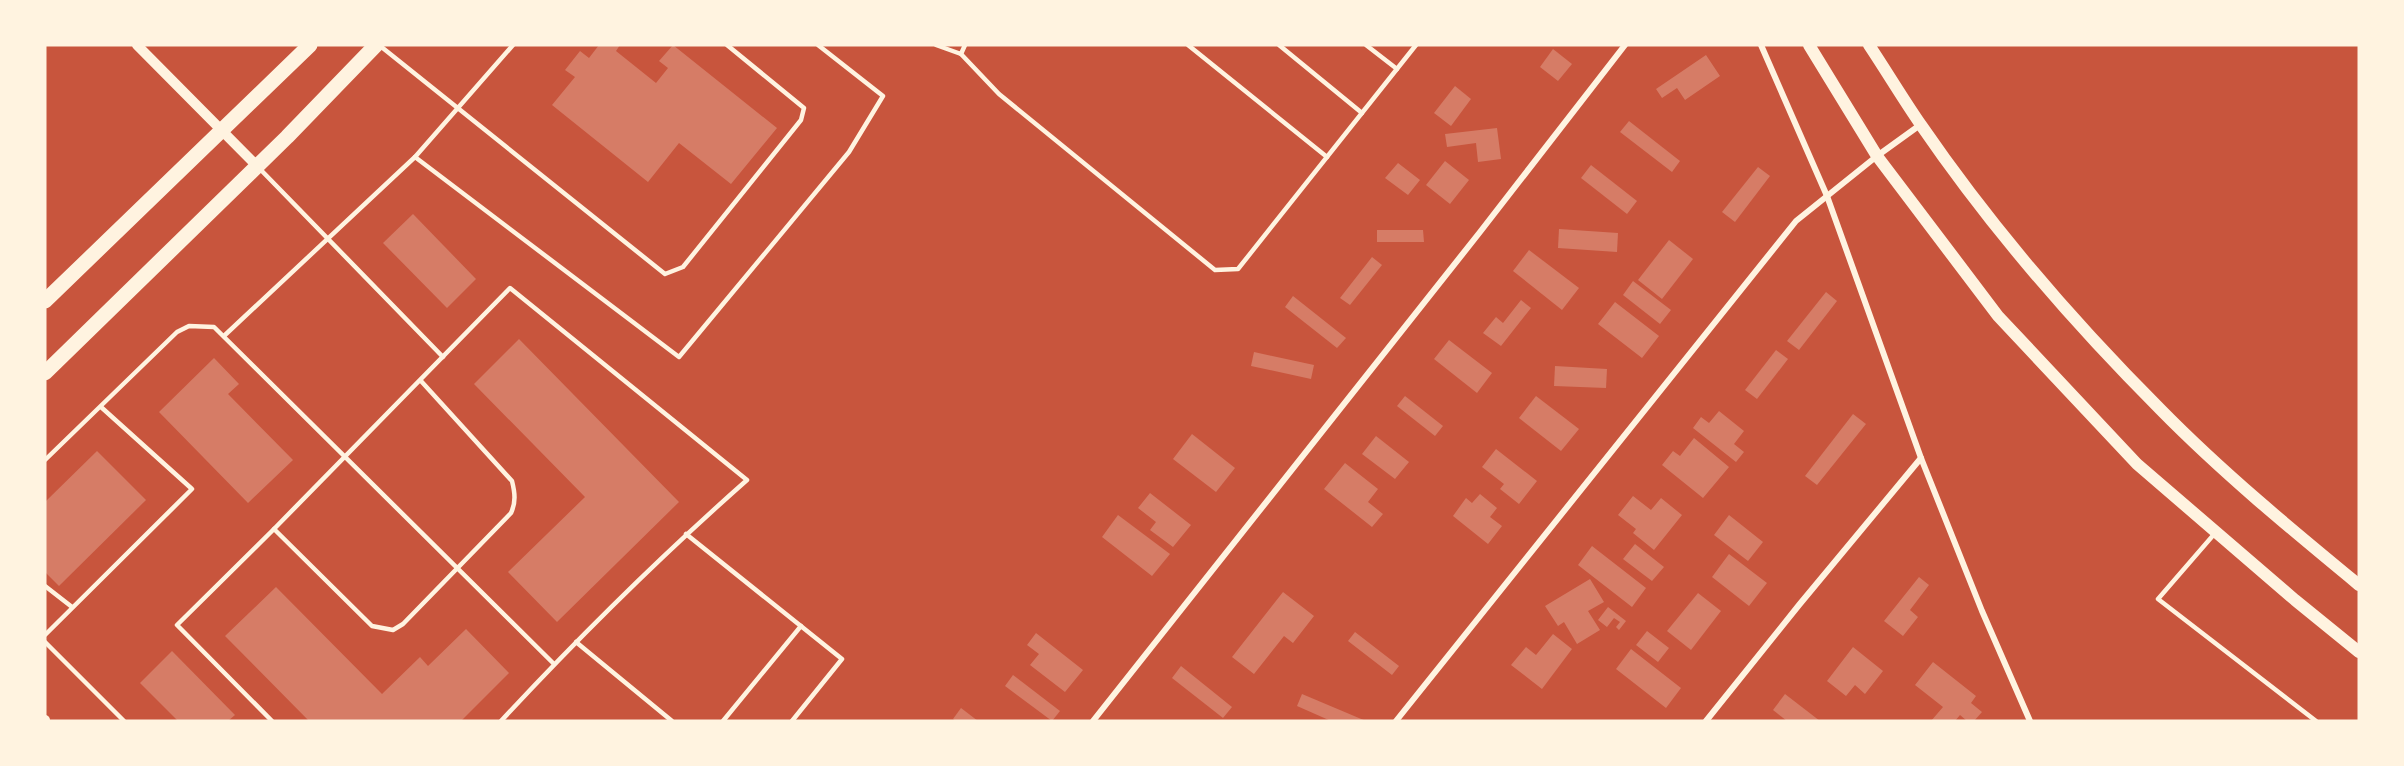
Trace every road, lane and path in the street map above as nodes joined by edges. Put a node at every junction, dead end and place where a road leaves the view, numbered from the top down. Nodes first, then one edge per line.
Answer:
1 (137, 45) edge
2 (310, 45) edge
3 (378, 45) edge
4 (513, 45) edge
5 (726, 45) edge
6 (818, 45) edge
7 (936, 45) edge
8 (965, 45) edge
9 (1188, 45) edge
10 (1279, 45) edge
11 (1366, 45) edge
12 (1416, 45) edge
13 (1625, 45) edge
14 (1761, 45) edge
15 (1809, 45) edge
16 (1869, 45) edge
17 (961, 54) junction
18 (1397, 69) junction
19 (457, 109) junction
20 (1362, 113) junction
21 (1920, 124) junction
22 (224, 131) junction
23 (1877, 156) junction
24 (415, 157) junction
25 (1327, 157) junction
26 (257, 166) junction
27 (1827, 196) junction
28 (328, 240) junction
29 (45, 301) edge
30 (225, 335) junction
31 (443, 357) junction
32 (45, 373) edge
33 (421, 381) junction
34 (101, 406) junction
35 (346, 457) junction
36 (1921, 458) junction
37 (45, 460) edge
38 (274, 529) junction
39 (2216, 532) junction
40 (686, 534) junction
41 (457, 568) junction
42 (2359, 585) edge
43 (45, 586) edge
44 (72, 607) junction
45 (801, 626) junction
46 (45, 635) edge
47 (45, 642) edge
48 (576, 642) junction
49 (2359, 651) edge
50 (554, 664) junction
51 (124, 721) edge
52 (273, 721) edge
53 (501, 721) edge
54 (672, 721) edge
55 (723, 721) edge
56 (792, 721) edge
57 (1093, 721) edge
58 (1396, 721) edge
59 (1706, 721) edge
60 (2030, 721) edge
61 (2316, 721) edge

1 - 22 street
2 - 22 main road
3 - 19 lane
3 - 26 main road
4 - 19 lane
5 - 19 lane
6 - 24 lane
7 - 17 lane
8 - 17 lane
9 - 25 lane
10 - 20 lane
11 - 18 lane
12 - 18 lane
13 - 57 street
14 - 27 street
15 - 23 main road
16 - 21 main road
17 - 25 lane
18 - 20 lane
19 - 24 lane
20 - 25 lane
21 - 23 street
21 - 42 main road
22 - 26 street
22 - 29 main road
23 - 27 street
23 - 39 main road
24 - 28 lane
26 - 28 lane
26 - 32 main road
27 - 36 street
27 - 58 street
28 - 30 lane
28 - 31 lane
30 - 34 lane
30 - 35 lane
31 - 33 lane
31 - 40 lane
33 - 35 lane
33 - 41 lane
34 - 37 lane
34 - 44 lane
35 - 38 lane
35 - 41 lane
36 - 59 street
36 - 60 street
38 - 41 lane
38 - 52 lane
39 - 49 main road
39 - 61 lane
40 - 45 lane
40 - 48 lane
41 - 50 lane
43 - 44 lane
44 - 46 lane
45 - 55 lane
45 - 56 lane
47 - 51 lane
48 - 50 lane
48 - 54 lane
50 - 53 lane

